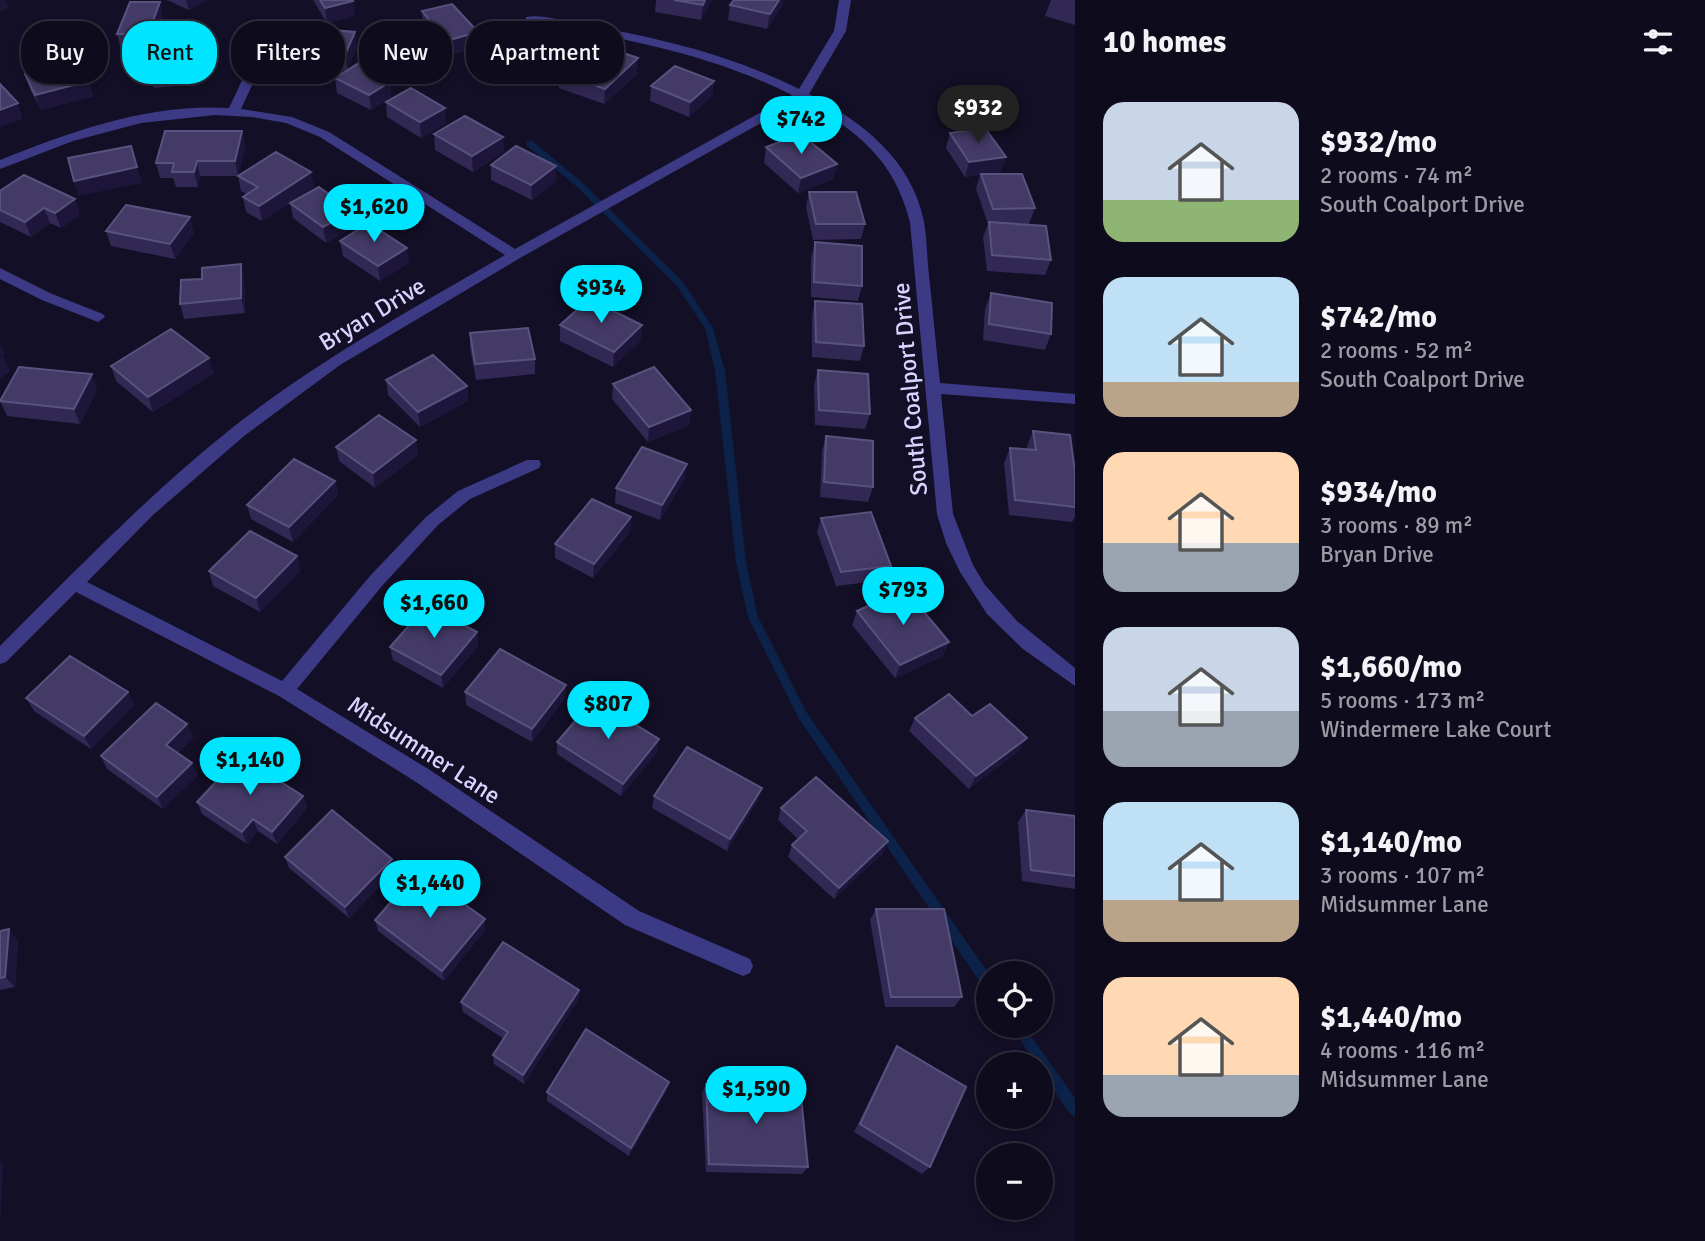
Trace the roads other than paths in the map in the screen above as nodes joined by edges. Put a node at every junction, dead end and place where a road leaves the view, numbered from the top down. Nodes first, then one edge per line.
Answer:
1 (845, 0) edge
2 (530, 19) dead end
3 (247, 84) edge
4 (802, 95) junction
5 (234, 111) junction
6 (0, 165) edge
7 (515, 256) junction
8 (0, 273) edge
9 (98, 317) dead end
10 (933, 388) junction
11 (1075, 399) edge
12 (533, 464) dead end
13 (74, 583) junction
14 (0, 657) edge
15 (1075, 678) edge
16 (285, 691) junction
17 (743, 966) dead end

1 - 4 street
2 - 4 street, South Coalport Drive
3 - 5 street
4 - 7 street, Bryan Drive
4 - 10 street, South Coalport Drive
5 - 6 street
5 - 7 street
7 - 13 street, Bryan Drive
8 - 9 street
10 - 11 street
10 - 15 street, South Coalport Drive
12 - 16 street
13 - 14 street, Bryan Drive
13 - 16 street, Midsummer Lane
16 - 17 street, Midsummer Lane

